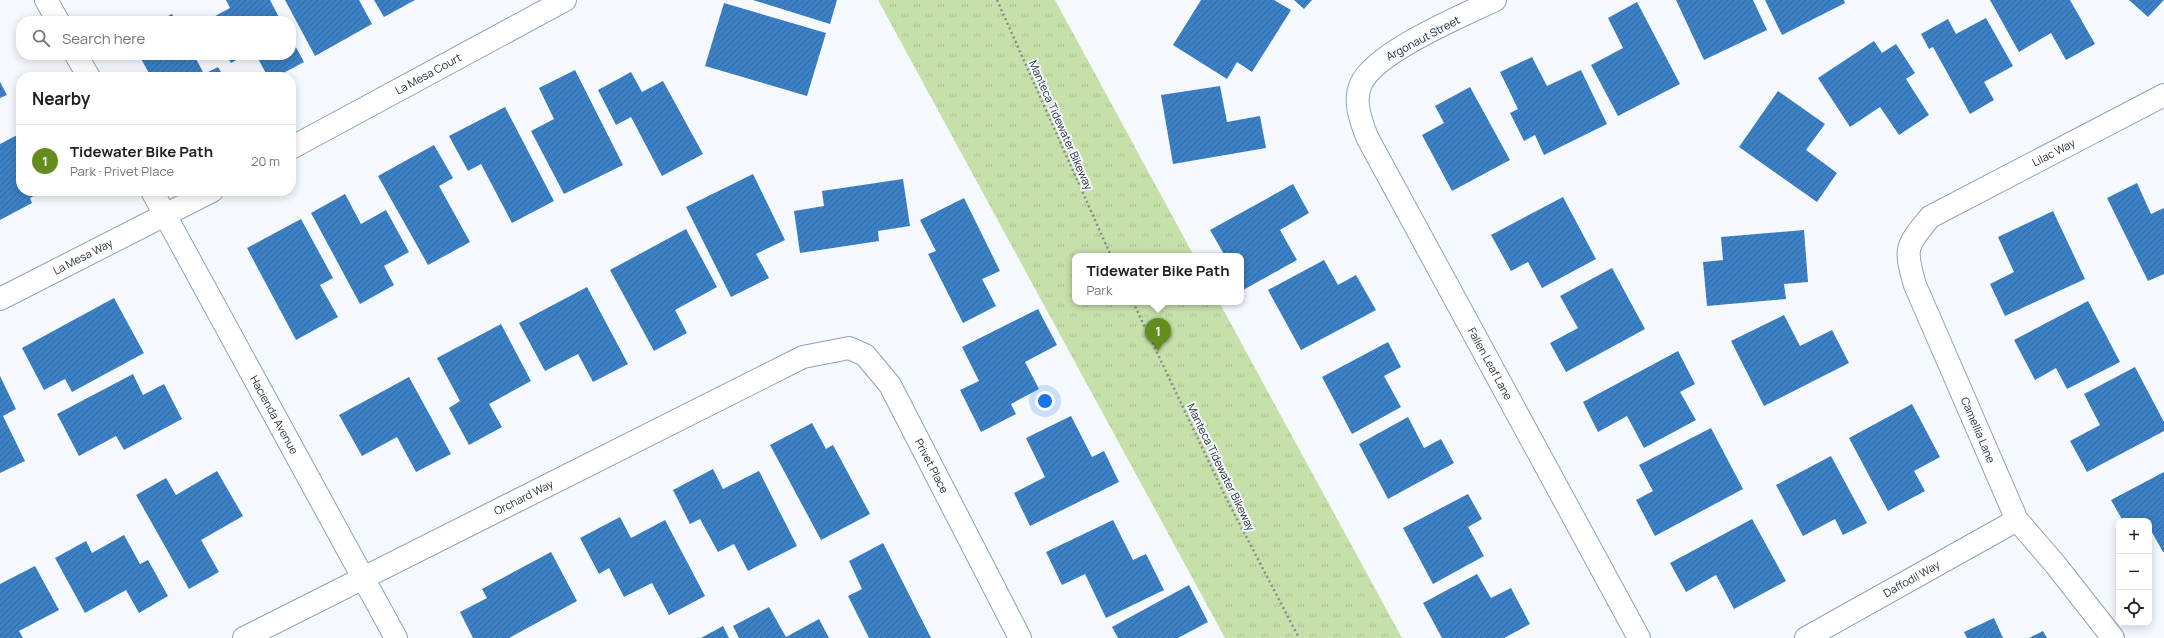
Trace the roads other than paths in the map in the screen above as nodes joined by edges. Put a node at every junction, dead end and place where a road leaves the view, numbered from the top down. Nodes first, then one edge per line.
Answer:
1 (46, 0) edge
2 (565, 0) edge
3 (1495, 0) edge
4 (55, 16) edge
5 (79, 60) edge
6 (86, 72) edge
7 (1360, 85) joint
8 (2164, 95) edge
9 (296, 145) edge
10 (155, 196) edge
11 (203, 196) edge
12 (1943, 210) joint
13 (166, 216) junction
14 (0, 299) edge
15 (803, 357) joint
16 (2017, 520) junction
17 (363, 577) junction
18 (244, 638) edge
19 (396, 638) edge
20 (1020, 638) edge
21 (1639, 638) edge
22 (1806, 638) edge
23 (2113, 638) edge

1 - 4 street
2 - 9 street, La Mesa Court
3 - 7 street, Argonaut Street
5 - 6 street
7 - 21 street, Fallen Leaf Lane
8 - 12 street, Lilac Way
10 - 13 street, Hacienda Avenue
11 - 13 street
12 - 16 street, Camellia Lane
13 - 14 street, La Mesa Way
13 - 17 street, Hacienda Avenue
15 - 17 street, Orchard Way
15 - 20 street, Privet Place
16 - 22 street, Daffodil Way
16 - 23 street, Camellia Lane
17 - 18 street, Orchard Way
17 - 19 street, Hacienda Avenue

